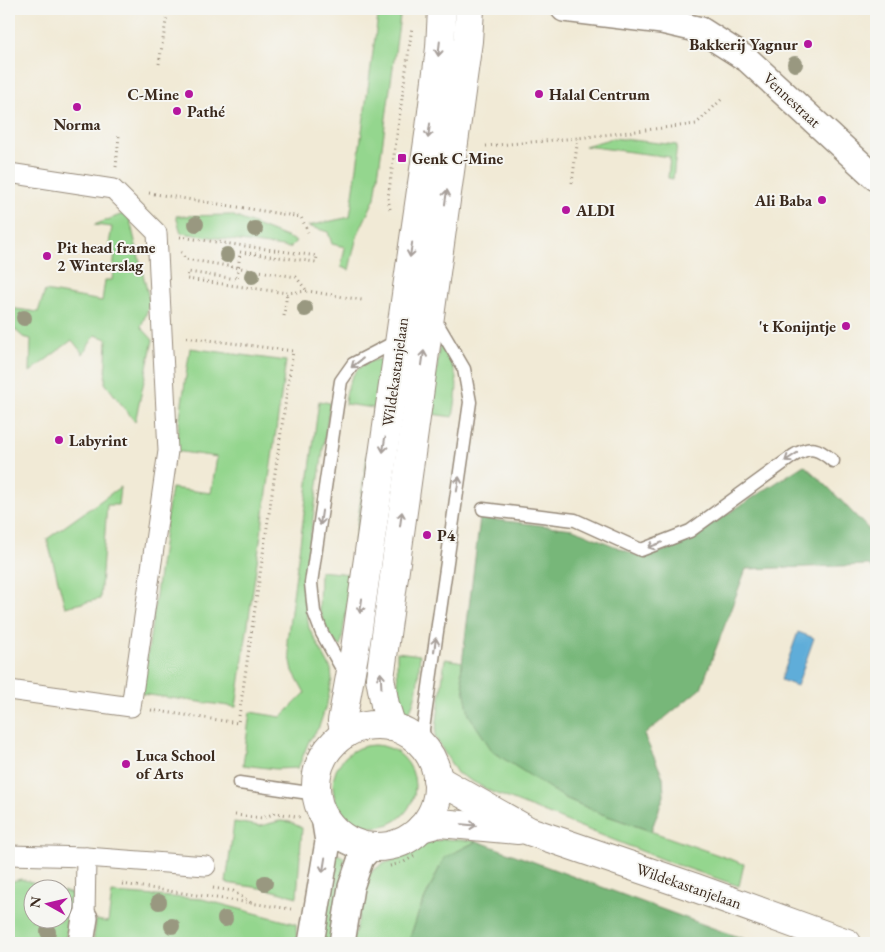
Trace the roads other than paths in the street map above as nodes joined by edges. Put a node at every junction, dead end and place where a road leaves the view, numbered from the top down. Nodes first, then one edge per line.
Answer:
1 (442, 9) edge
2 (470, 9) edge
3 (564, 9) edge
4 (700, 20) edge
5 (9, 173) edge
6 (876, 178) edge
7 (429, 318) junction
8 (399, 340) junction
9 (833, 461) dead end
10 (483, 509) dead end
11 (350, 676) junction
12 (9, 690) edge
13 (392, 727) junction
14 (345, 734) junction
15 (424, 746) junction
16 (437, 779) junction
17 (240, 783) dead end
18 (314, 809) junction
19 (529, 831) junction
20 (418, 843) junction
21 (9, 854) edge
22 (86, 857) junction
23 (383, 857) junction
24 (206, 866) dead end
25 (85, 918) joint
26 (81, 943) edge
27 (311, 943) edge
28 (342, 943) edge
29 (847, 943) edge

1 -> 8 street, Wildekastanjelaan
7 -> 2 street, Wildekastanjelaan
3 - 4 street, Vennestraat
4 - 6 street, Vennestraat
5 - 12 street
13 -> 7 street, Wildekastanjelaan
15 -> 7 lane
8 -> 11 street, Wildekastanjelaan
8 -> 11 lane
9 -> 10 lane
11 - 14 street, Wildekastanjelaan
13 - 14 street
13 - 15 street
14 - 18 street
15 - 16 street, Wildekastanjelaan
16 - 19 street, Wildekastanjelaan
16 - 20 street, Wildekastanjelaan
17 - 18 lane
18 - 23 street, Wildekastanjelaan
18 -> 27 street
20 -> 19 street, Wildekastanjelaan
19 - 29 street, Wildekastanjelaan
20 - 23 street, Wildekastanjelaan
21 - 22 street
22 - 24 street
22 - 25 street
23 - 28 street
25 - 26 street

